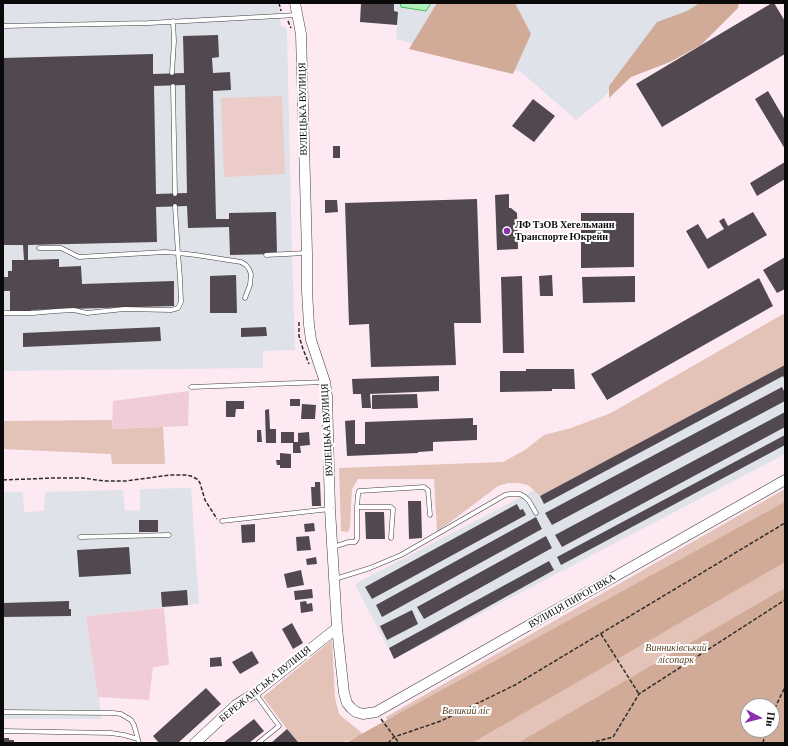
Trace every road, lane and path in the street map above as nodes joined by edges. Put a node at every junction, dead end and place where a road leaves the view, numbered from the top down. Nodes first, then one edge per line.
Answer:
1 (279, 3) edge
2 (295, 3) edge
3 (297, 15) junction
4 (286, 16) junction
5 (173, 21) junction
6 (3, 26) edge
7 (292, 30) dead end
8 (172, 74) dead end
9 (173, 86) dead end
10 (175, 194) dead end
11 (176, 206) dead end
12 (39, 248) dead end
13 (178, 253) junction
14 (307, 253) junction
15 (266, 255) dead end
16 (245, 298) dead end
17 (3, 313) edge
18 (299, 321) dead end
19 (309, 364) dead end
20 (325, 382) junction
21 (191, 387) dead end
22 (3, 480) edge
23 (785, 480) edge
24 (357, 507) junction
25 (330, 509) junction
26 (536, 513) dead end
27 (430, 516) dead end
28 (220, 521) joint
29 (785, 523) edge
30 (169, 535) dead end
31 (80, 537) dead end
32 (392, 538) dead end
33 (332, 547) junction
34 (334, 579) junction
35 (785, 600) edge
36 (337, 628) junction
37 (601, 634) junction
38 (785, 687) edge
39 (254, 693) junction
40 (639, 694) junction
41 (780, 698) edge
42 (3, 712) edge
43 (356, 712) joint
44 (376, 712) junction
45 (3, 731) edge
46 (394, 736) junction
47 (139, 741) edge
48 (195, 743) edge
49 (258, 743) edge
50 (388, 743) edge
51 (399, 743) edge
52 (590, 743) edge

1 - 4 path
2 - 3 street, ВУЛЕЦЬКА ВУЛИЦЯ
3 - 4 lane
3 - 14 street, ВУЛЕЦЬКА ВУЛИЦЯ
4 - 5 lane
4 - 7 path
5 - 6 lane
5 - 8 lane
9 - 10 lane
11 - 13 lane
12 - 13 lane
13 - 16 lane
13 - 17 lane
14 - 15 lane
14 - 20 street, ВУЛЕЦЬКА ВУЛИЦЯ
18 - 19 path
20 - 21 lane
20 - 25 street, ВУЛЕЦЬКА ВУЛИЦЯ
22 - 28 path
23 - 44 street, ВУЛИЦЯ ПИРОГІВКА
24 - 27 lane
24 - 32 lane
24 - 33 lane
25 - 28 lane
25 - 33 street, ВУЛЕЦЬКА ВУЛИЦЯ
26 - 34 lane
29 - 37 path
30 - 31 lane
33 - 34 street, ВУЛЕЦЬКА ВУЛИЦЯ
34 - 36 street, ВУЛЕЦЬКА ВУЛИЦЯ
35 - 40 path
36 - 39 street, БЕРЕЖАНСЬКА ВУЛИЦЯ
36 - 43 street, ВУЛЕЦЬКА ВУЛИЦЯ
37 - 40 path
37 - 46 path
38 - 41 path
39 - 48 street, БЕРЕЖАНСЬКА ВУЛИЦЯ
39 - 49 lane
40 - 52 path
42 - 47 lane
43 - 44 street, ВУЛИЦЯ ПИРОГІВКА
44 - 46 path
45 - 47 lane
46 - 50 path
46 - 51 path

